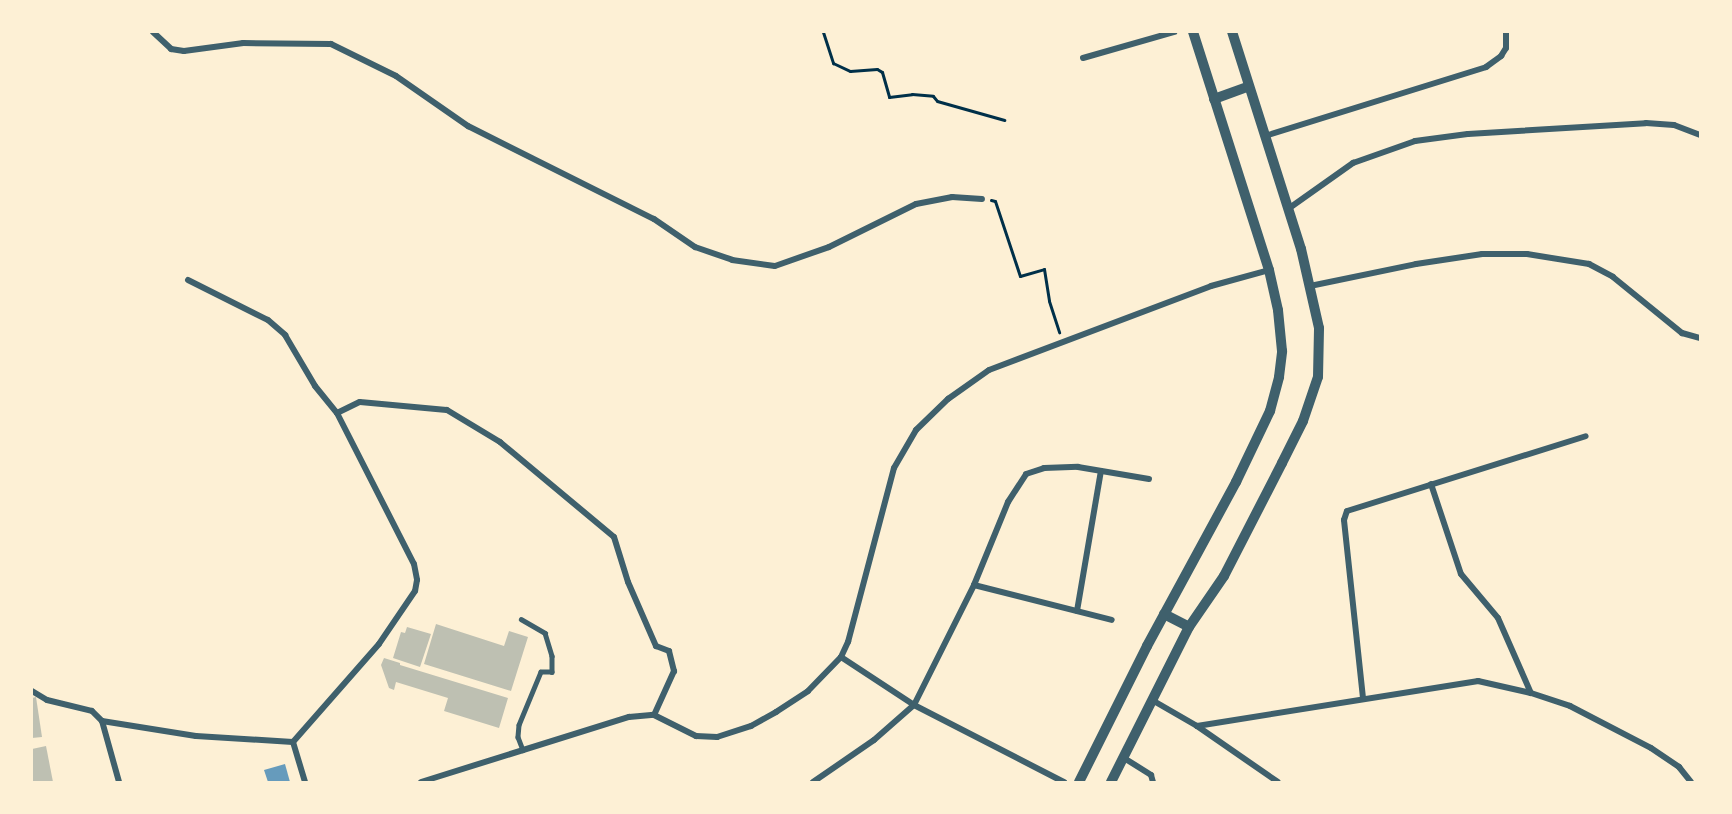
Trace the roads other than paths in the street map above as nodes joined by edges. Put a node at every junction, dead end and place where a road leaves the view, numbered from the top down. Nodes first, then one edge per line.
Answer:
1 (153, 32) edge
2 (1174, 32) edge
3 (1193, 32) edge
4 (1232, 32) edge
5 (1506, 32) edge
6 (1083, 58) dead end
7 (1250, 86) junction
8 (1214, 99) junction
9 (1701, 135) edge
10 (1265, 136) junction
11 (982, 199) road end
12 (1287, 210) junction
13 (1269, 270) junction
14 (189, 280) dead end
15 (1310, 286) junction
16 (1701, 338) edge
17 (337, 413) junction
18 (1586, 436) dead end
19 (1101, 471) junction
20 (1149, 479) dead end
21 (1431, 484) junction
22 (974, 585) junction
23 (1077, 611) junction
24 (1164, 614) junction
25 (520, 620) dead end
26 (1112, 620) dead end
27 (1189, 627) junction
28 (841, 657) junction
29 (32, 691) edge
30 (1531, 693) junction
31 (1362, 698) junction
32 (1152, 700) junction
33 (914, 705) junction
34 (654, 715) junction
35 (102, 722) junction
36 (1197, 726) junction
37 (292, 741) junction
38 (523, 750) junction
39 (1124, 758) junction
40 (119, 783) edge
41 (304, 783) edge
42 (421, 783) edge
43 (813, 783) edge
44 (1064, 783) edge
45 (1079, 783) edge
46 (1111, 783) edge
47 (1153, 783) edge
48 (1278, 783) edge
49 (1691, 783) edge

1 - 11 street
2 - 6 street
3 - 8 street
4 - 7 street
5 - 10 street
7 - 8 street
7 - 10 street
8 - 13 street
9 - 12 street
10 - 12 street
12 - 15 street
13 - 24 street
13 - 28 street
14 - 17 street
15 - 16 street
15 - 27 street
17 - 34 street
17 - 37 street
18 - 21 street
19 - 20 street
19 - 22 street
19 - 23 street
21 - 30 street
21 - 31 street
22 - 23 street
22 - 33 street
23 - 26 street
24 - 27 street
24 - 45 street
25 - 38 lane
27 - 32 street
28 - 33 street
28 - 34 street
29 - 35 street
30 - 31 street
30 - 49 street
31 - 36 street
32 - 36 street
32 - 39 street
33 - 43 street
33 - 44 street
34 - 38 street
35 - 37 street
35 - 40 street
36 - 48 street
37 - 41 street
38 - 42 street
39 - 46 street
39 - 47 street

